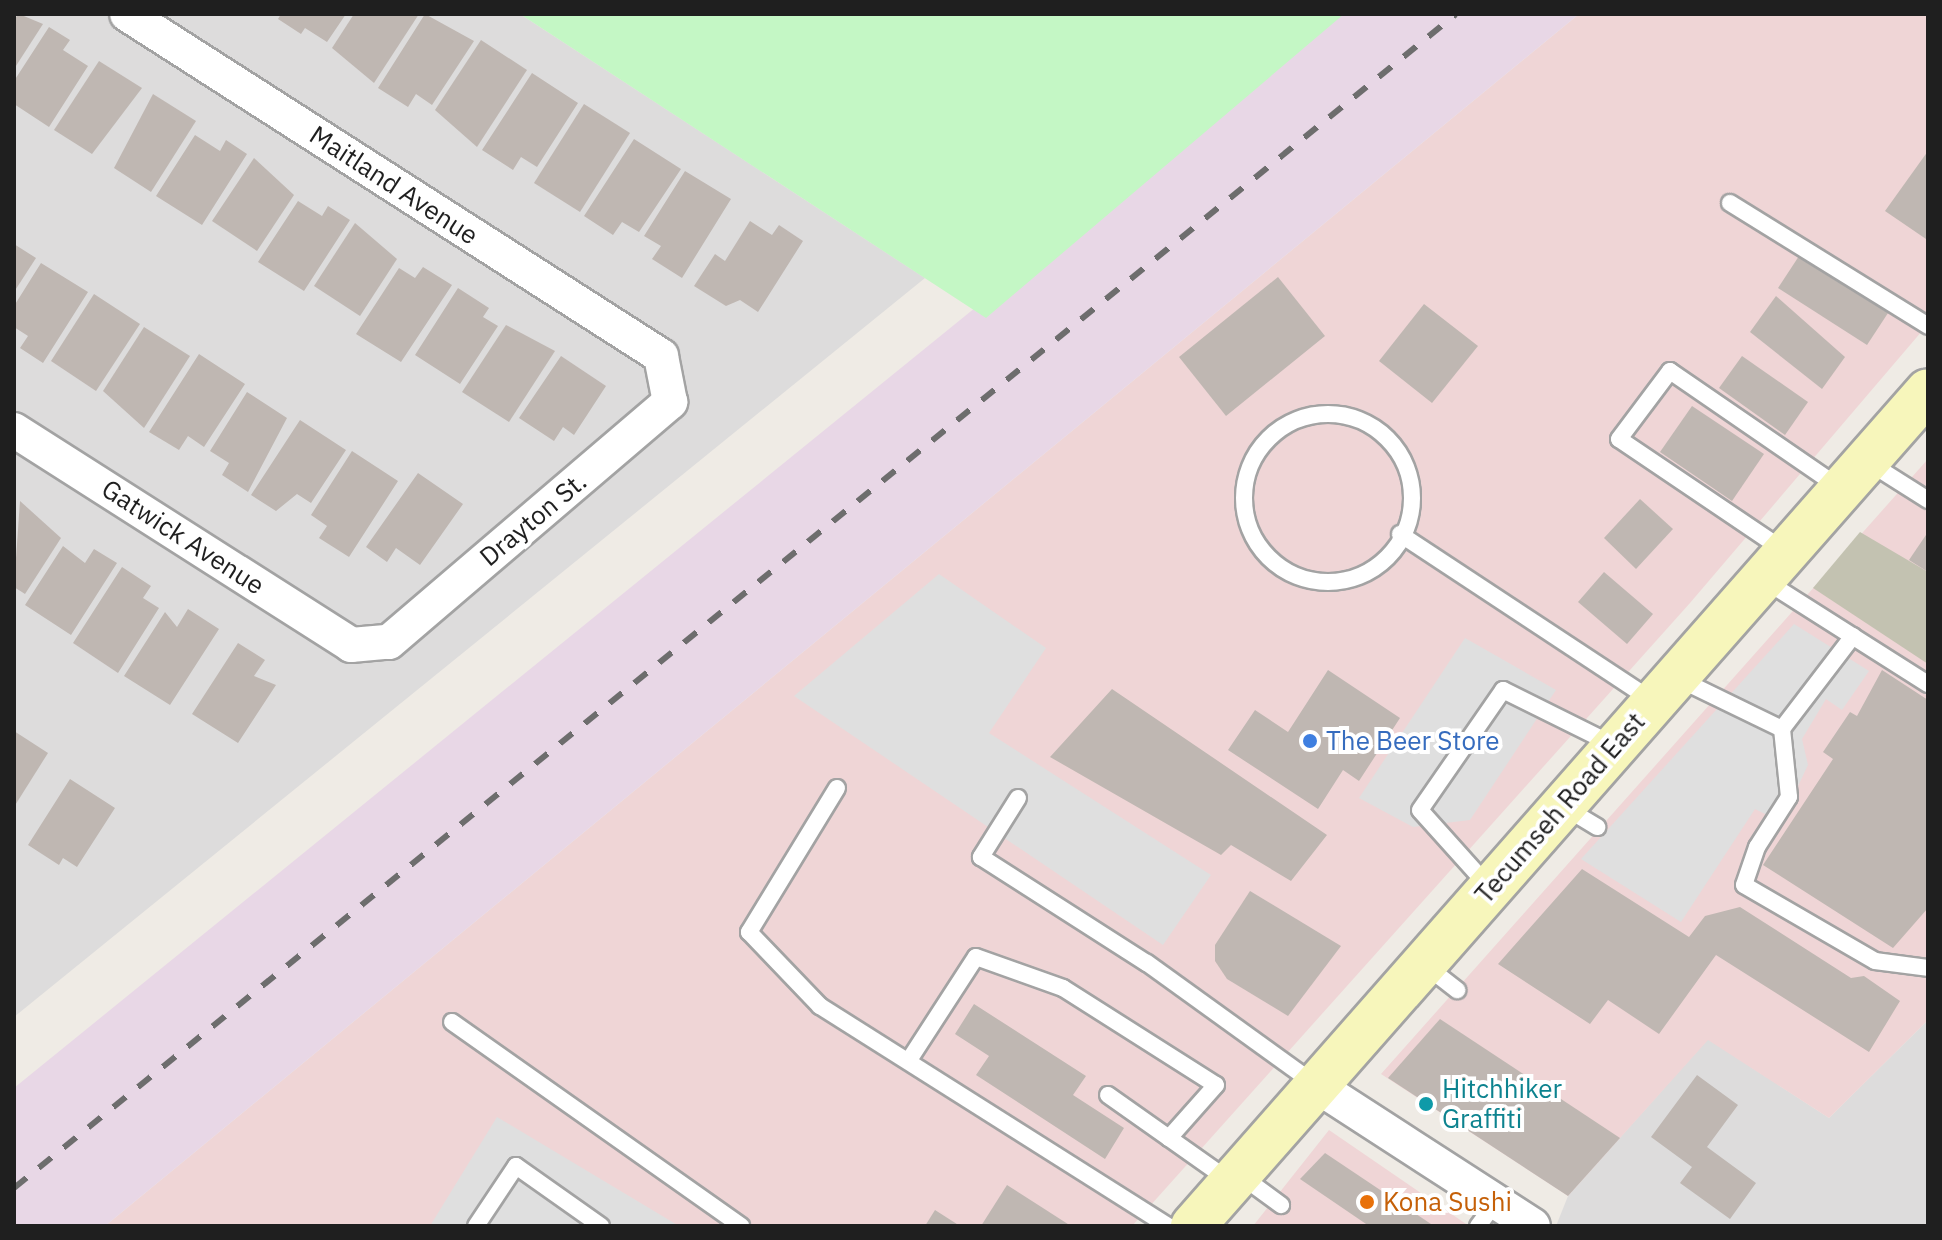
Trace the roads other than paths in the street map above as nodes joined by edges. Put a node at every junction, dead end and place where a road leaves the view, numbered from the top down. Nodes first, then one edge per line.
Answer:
1 (127, 14) edge
2 (1730, 203) dead end
3 (1928, 326) edge
4 (661, 356) joint
5 (1925, 400) edge
6 (14, 430) edge
7 (1854, 475) junction
8 (1928, 500) edge
9 (1400, 534) junction
10 (1774, 566) junction
11 (1853, 636) junction
12 (351, 645) joint
13 (1928, 684) edge
14 (1665, 690) junction
15 (1782, 729) junction
16 (1615, 746) junction
17 (837, 788) dead end
18 (1018, 798) dead end
19 (1491, 888) junction
20 (1928, 968) edge
21 (452, 1022) dead end
22 (911, 1057) junction
23 (1317, 1086) junction
24 (1108, 1095) dead end
25 (1169, 1138) junction
26 (1236, 1178) junction
27 (1281, 1205) dead end
28 (1487, 1214) edge
29 (476, 1226) edge
30 (601, 1226) edge
31 (741, 1226) edge
32 (1168, 1226) edge
33 (1193, 1226) edge
34 (1533, 1226) edge

1 - 4 street, Maitland Avenue
2 - 3 lane
4 - 12 street, Drayton St.
5 - 7 main road, Tecumseh Road East
6 - 12 street, Gatwick Avenue
7 - 8 lane
7 - 10 main road, Tecumseh Road East
7 - 10 lane
9 - 9 lane
9 - 14 lane
10 - 11 lane
10 - 14 main road, Tecumseh Road East
11 - 13 lane
11 - 15 lane
14 - 15 lane
14 - 16 main road, Tecumseh Road East
15 - 20 lane
16 - 19 main road, Tecumseh Road East
16 - 19 lane
17 - 22 lane
18 - 23 lane
19 - 23 main road, Tecumseh Road East
21 - 31 lane
22 - 25 lane
22 - 32 lane
23 - 26 main road, Tecumseh Road East
23 - 28 street
24 - 25 lane
25 - 26 lane
26 - 27 lane
26 - 33 main road, Tecumseh Road East
28 - 34 street
29 - 30 lane

